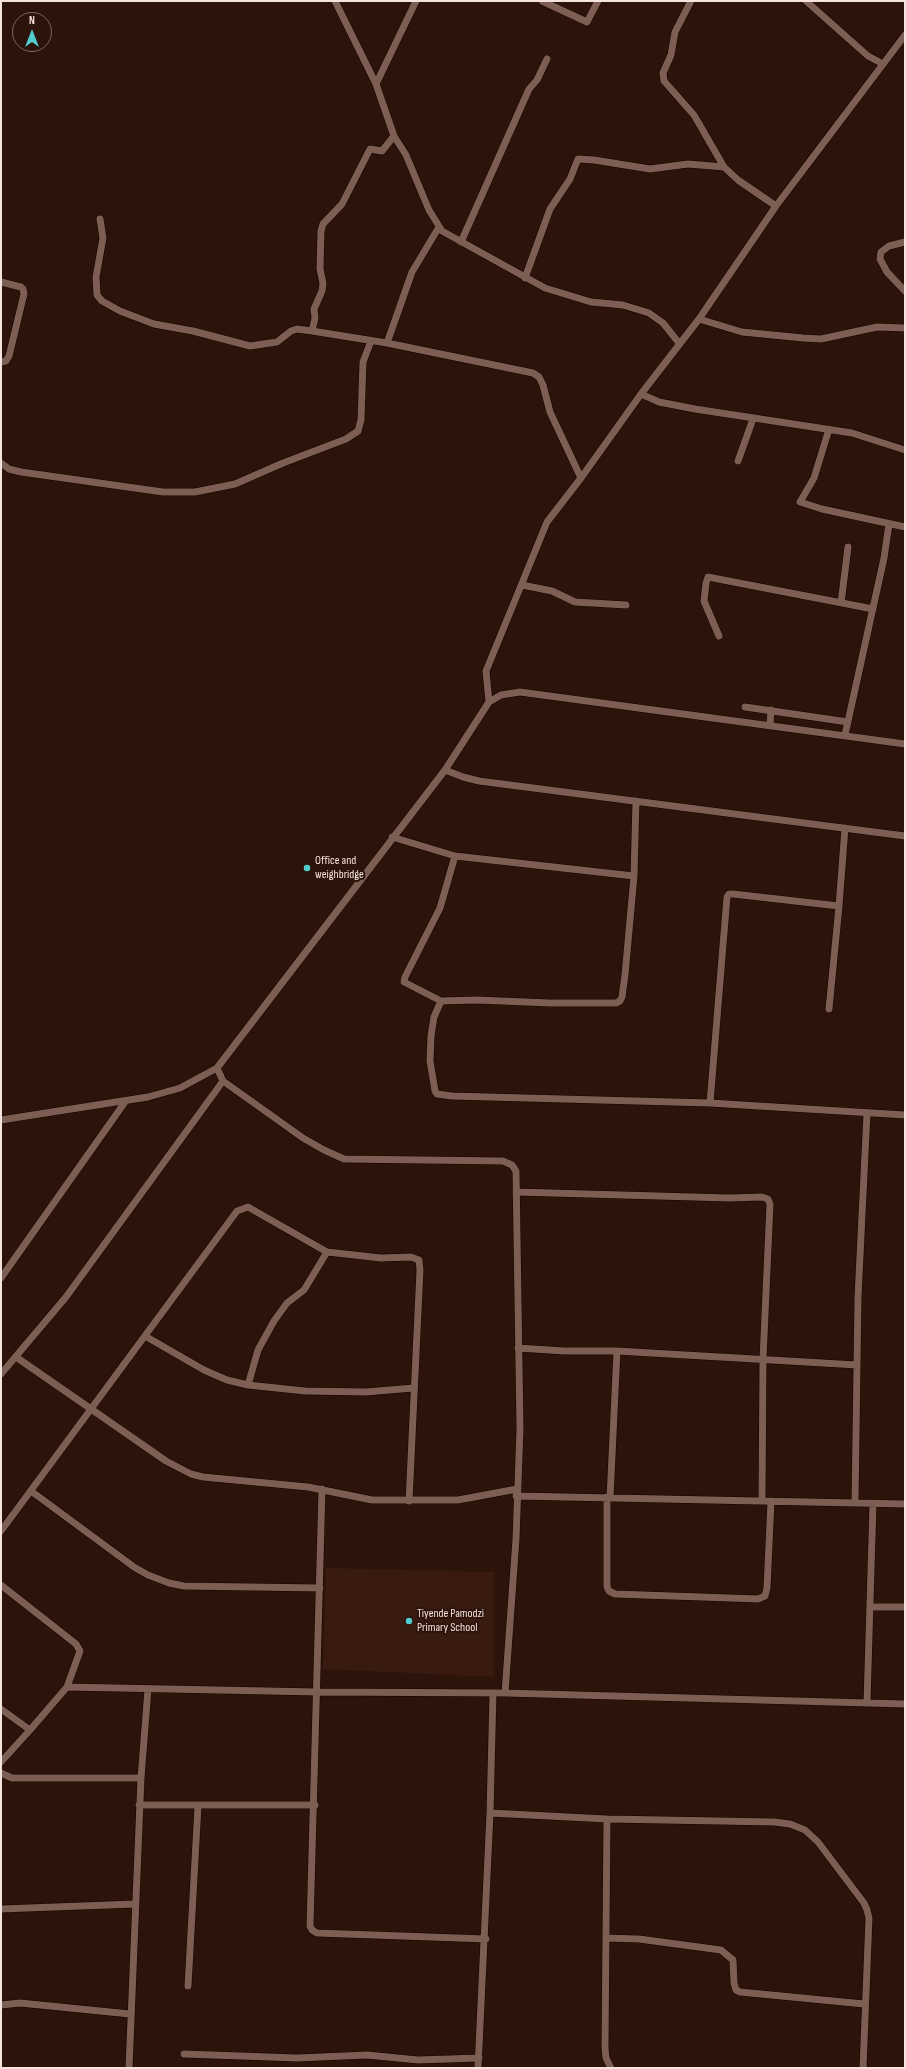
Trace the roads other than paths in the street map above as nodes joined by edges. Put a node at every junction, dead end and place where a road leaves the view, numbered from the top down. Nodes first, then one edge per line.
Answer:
1 (335, 1) edge
2 (416, 1) edge
3 (542, 1) edge
4 (598, 1) edge
5 (691, 1) edge
6 (806, 1) edge
7 (905, 35) edge
8 (547, 59) dead end
9 (883, 64) junction
10 (376, 84) junction
11 (394, 136) junction
12 (724, 167) junction
13 (776, 206) junction
14 (100, 219) dead end
15 (439, 227) junction
16 (461, 242) junction
17 (905, 242) edge
18 (525, 278) junction
19 (1, 282) edge
20 (905, 291) edge
21 (699, 319) junction
22 (905, 328) edge
23 (312, 331) junction
24 (371, 341) junction
25 (387, 343) junction
26 (679, 343) junction
27 (1, 362) edge
28 (641, 394) junction
29 (753, 419) junction
30 (829, 429) junction
31 (905, 450) edge
32 (738, 461) dead end
33 (1, 463) edge
34 (581, 478) junction
35 (889, 524) junction
36 (905, 527) edge
37 (848, 547) dead end
38 (522, 585) junction
39 (841, 603) junction
40 (626, 605) dead end
41 (873, 609) junction
42 (720, 636) dead end
43 (489, 702) junction
44 (745, 707) dead end
45 (771, 710) junction
46 (848, 722) junction
47 (770, 725) junction
48 (845, 735) junction
49 (905, 744) edge
50 (445, 770) junction
51 (636, 801) junction
52 (845, 828) junction
53 (905, 836) edge
54 (392, 837) junction
55 (455, 856) junction
56 (634, 876) junction
57 (839, 906) junction
58 (440, 1001) junction
59 (829, 1009) dead end
60 (217, 1068) junction
61 (223, 1081) junction
62 (125, 1102) junction
63 (710, 1103) junction
64 (867, 1113) junction
65 (905, 1115) edge
66 (1, 1120) edge
67 (516, 1192) junction
68 (327, 1252) junction
69 (1, 1278) edge
70 (145, 1336) junction
71 (518, 1348) junction
72 (617, 1351) junction
73 (16, 1357) junction
74 (763, 1359) junction
75 (857, 1365) junction
76 (1, 1374) edge
77 (248, 1385) junction
78 (413, 1388) junction
79 (90, 1409) junction
80 (322, 1489) junction
81 (31, 1491) junction
82 (516, 1492) junction
83 (609, 1497) junction
84 (409, 1501) junction
85 (762, 1501) junction
86 (771, 1501) junction
87 (855, 1503) junction
88 (873, 1504) junction
89 (905, 1504) edge
90 (1, 1531) edge
91 (1, 1585) edge
92 (320, 1588) junction
93 (870, 1607) junction
94 (905, 1607) edge
95 (68, 1687) junction
96 (148, 1689) junction
97 (318, 1692) junction
98 (493, 1693) junction
99 (505, 1693) junction
100 (867, 1702) junction
101 (905, 1704) edge
102 (1, 1709) edge
103 (30, 1730) junction
104 (1, 1762) edge
105 (1, 1773) edge
106 (141, 1778) junction
107 (139, 1805) junction
108 (315, 1805) junction
109 (198, 1806) junction
110 (490, 1813) junction
111 (607, 1820) junction
112 (135, 1904) junction
113 (1, 1909) edge
114 (606, 1938) junction
115 (486, 1939) junction
116 (188, 1986) dead end
117 (864, 2004) junction
118 (1, 2005) edge
119 (130, 2014) junction
120 (184, 2054) dead end
121 (479, 2058) junction
122 (129, 2068) edge
123 (478, 2068) edge
124 (611, 2068) edge
125 (863, 2068) edge

1 - 10 street
2 - 10 street
3 - 4 street
5 - 12 street
6 - 9 street
7 - 9 street
8 - 16 street
9 - 13 street
10 - 11 street
11 - 15 street
11 - 23 street
12 - 13 street
12 - 18 street
13 - 21 street
14 - 23 street
15 - 16 street
15 - 25 street
16 - 18 street
17 - 20 street
18 - 26 street
19 - 27 street
21 - 22 street
21 - 26 street
23 - 24 street
24 - 25 street
24 - 33 street
25 - 34 street
26 - 28 street
28 - 29 street
28 - 34 street
29 - 30 street
29 - 32 street
30 - 31 street
30 - 35 street
34 - 38 street
35 - 36 street
35 - 41 street
37 - 39 street
38 - 40 street
38 - 43 street
39 - 41 street
39 - 42 street
41 - 46 street
43 - 47 street
43 - 50 street
44 - 45 street
45 - 46 street
45 - 47 street
46 - 48 street
47 - 48 street
48 - 49 street
50 - 51 street
50 - 54 street
51 - 52 street
51 - 56 street
52 - 53 street
52 - 57 street
54 - 55 street
54 - 60 street
55 - 56 street
55 - 58 street
56 - 58 street
57 - 59 street
57 - 63 street
58 - 63 street
60 - 61 street
60 - 62 street
61 - 67 street
61 - 73 street
62 - 66 street
62 - 69 street
63 - 64 street
64 - 65 street
64 - 75 street
67 - 71 street
67 - 74 street
68 - 70 street
68 - 77 street
68 - 78 street
70 - 77 street
70 - 79 street
71 - 72 street
71 - 82 street
72 - 74 street
72 - 83 street
73 - 76 street
73 - 79 street
74 - 75 street
74 - 85 street
75 - 87 street
77 - 78 street
78 - 84 street
79 - 80 street
79 - 81 street
80 - 84 street
80 - 92 street
81 - 90 street
81 - 92 street
82 - 83 street
82 - 84 street
82 - 99 street
83 - 85 street
83 - 86 street
85 - 86 street
86 - 87 street
87 - 88 street
88 - 89 street
88 - 93 street
91 - 95 street
92 - 97 street
93 - 94 street
93 - 100 street
95 - 96 street
95 - 103 street
96 - 97 street
96 - 106 street
97 - 98 street
97 - 108 street
98 - 99 street
98 - 110 street
99 - 100 street
100 - 101 street
102 - 103 street
103 - 104 street
105 - 106 street
106 - 107 street
107 - 109 street
107 - 112 street
108 - 109 street
108 - 115 street
109 - 116 street
110 - 111 street
110 - 115 street
111 - 114 street
111 - 117 street
112 - 113 street
112 - 119 street
114 - 117 street
114 - 124 street
115 - 121 street
117 - 125 street
118 - 119 street
119 - 122 street
120 - 121 street
121 - 123 street

